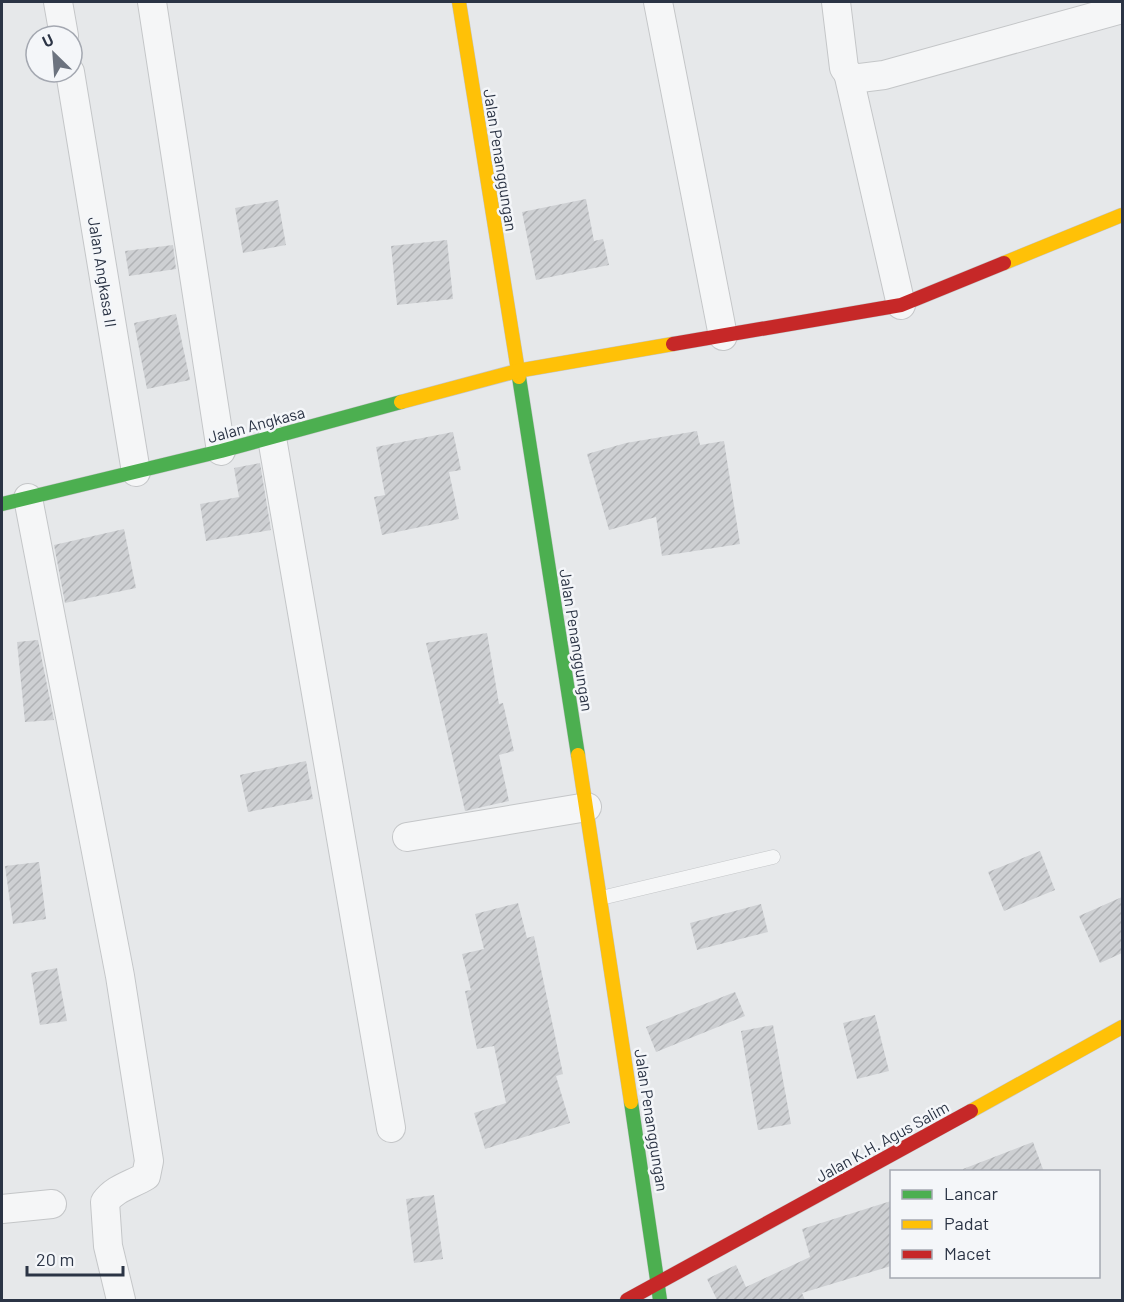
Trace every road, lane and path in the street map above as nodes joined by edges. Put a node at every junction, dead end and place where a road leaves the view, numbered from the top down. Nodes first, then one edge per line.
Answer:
1 (58, 2) edge
2 (152, 2) edge
3 (459, 2) edge
4 (658, 2) edge
5 (836, 2) edge
6 (1122, 9) edge
7 (62, 24) edge
8 (849, 77) junction
9 (72, 84) edge
10 (1122, 215) edge
11 (901, 305) junction
12 (723, 336) junction
13 (517, 371) junction
14 (272, 438) junction
15 (221, 451) junction
16 (136, 472) junction
17 (15, 501) edge
18 (587, 807) junction
19 (407, 837) dead end
20 (773, 857) dead end
21 (601, 898) junction
22 (1122, 1027) edge
23 (391, 1128) dead end
24 (52, 1204) dead end
25 (2, 1209) edge
26 (658, 1284) junction
27 (121, 1300) edge
28 (627, 1300) edge
29 (660, 1300) edge

1 - 7 street
2 - 15 street
3 - 13 main road, Jalan Penanggungan
4 - 12 street
5 - 8 street
6 - 8 street
8 - 11 street
9 - 16 street, Jalan Angkasa II
10 - 11 main road, Jalan Angkasa
11 - 12 main road, Jalan Angkasa
12 - 13 main road, Jalan Angkasa
13 - 14 main road, Jalan Angkasa
13 - 18 main road, Jalan Penanggungan
14 - 15 main road, Jalan Angkasa
14 - 23 street
15 - 16 main road, Jalan Angkasa
16 - 17 main road, Jalan Angkasa
17 - 27 street
18 - 19 street
18 - 21 main road, Jalan Penanggungan
20 - 21 lane
21 - 26 main road, Jalan Penanggungan
22 - 26 main road, Jalan K.H. Agus Salim
24 - 25 street
26 - 28 main road, Jalan K.H. Agus Salim
26 - 29 main road, Jalan Penanggungan

